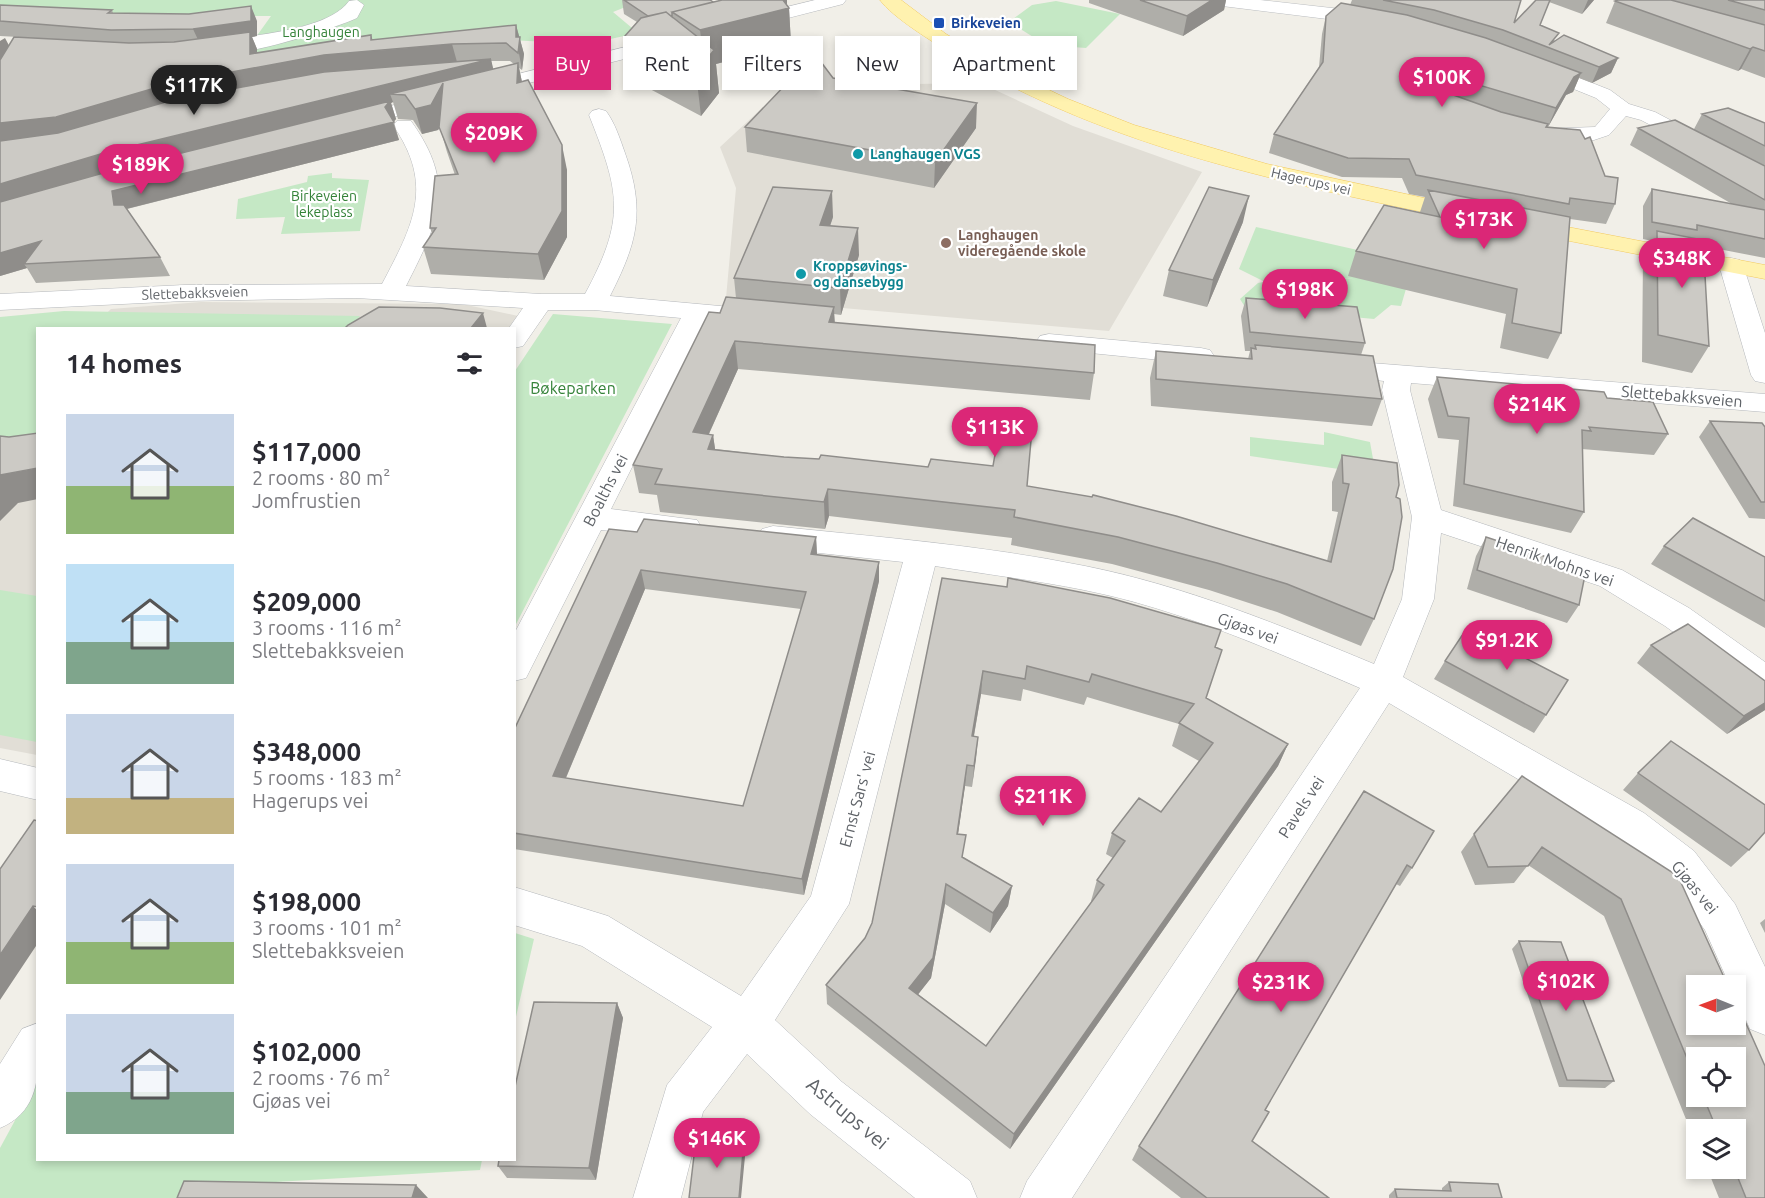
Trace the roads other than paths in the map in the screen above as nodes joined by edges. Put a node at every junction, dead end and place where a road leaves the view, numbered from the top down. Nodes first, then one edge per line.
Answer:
1 (837, 0) edge
2 (889, 0) edge
3 (1214, 0) edge
4 (358, 12) dead end
5 (733, 23) edge
6 (1395, 23) edge
7 (196, 51) edge
8 (1518, 60) edge
9 (478, 69) edge
10 (534, 74) edge
11 (534, 76) edge
12 (1622, 108) junction
13 (599, 114) dead end
14 (404, 125) dead end
15 (327, 127) edge
16 (1526, 130) edge
17 (1765, 179) edge
18 (1483, 218) edge
19 (1505, 222) edge
20 (1731, 265) junction
21 (1765, 272) edge
22 (391, 291) junction
23 (0, 302) edge
24 (541, 302) junction
25 (594, 302) junction
26 (697, 312) junction
27 (777, 319) edge
28 (516, 337) edge
29 (1020, 339) edge
30 (1227, 358) edge
31 (1307, 366) edge
32 (1399, 375) junction
33 (1765, 375) edge
34 (1765, 403) edge
35 (1427, 517) junction
36 (591, 518) junction
37 (922, 553) junction
38 (516, 665) edge
39 (1765, 680) edge
40 (1383, 683) junction
41 (0, 774) edge
42 (36, 783) edge
43 (516, 907) edge
44 (1765, 1014) edge
45 (747, 1024) junction
46 (36, 1049) edge
47 (0, 1105) edge
48 (657, 1198) edge
49 (953, 1198) edge
50 (1044, 1198) edge

1 - 5 street
2 - 18 main road, Hagerups vei
3 - 6 street
4 - 7 street
8 - 12 street
9 - 10 street
11 - 15 street
12 - 16 street
12 - 17 street
13 - 25 street
14 - 22 street
19 - 20 main road
20 - 21 main road
20 - 33 street
22 - 23 street, Slettebakksveien
22 - 24 street, Slettebakksveien
24 - 25 street, Slettebakksveien
24 - 28 street
25 - 26 street, Slettebakksveien
26 - 27 street, Slettebakksveien
26 - 36 street, Boalths vei
29 - 30 street
31 - 32 street, Slettebakksveien
32 - 34 street, Slettebakksveien
32 - 35 street, Pavels vei
35 - 39 street, Henrik Mohns vei
35 - 40 street, Pavels vei
36 - 37 street, Gjøas vei
36 - 38 street, Boalths vei
37 - 40 street, Gjøas vei
37 - 45 street, Ernst Sars' vei
40 - 44 street, Gjøas vei
40 - 50 street, Pavels vei
41 - 42 street
43 - 45 street, Astrups vei
45 - 48 street
45 - 49 street, Astrups vei
46 - 47 street

